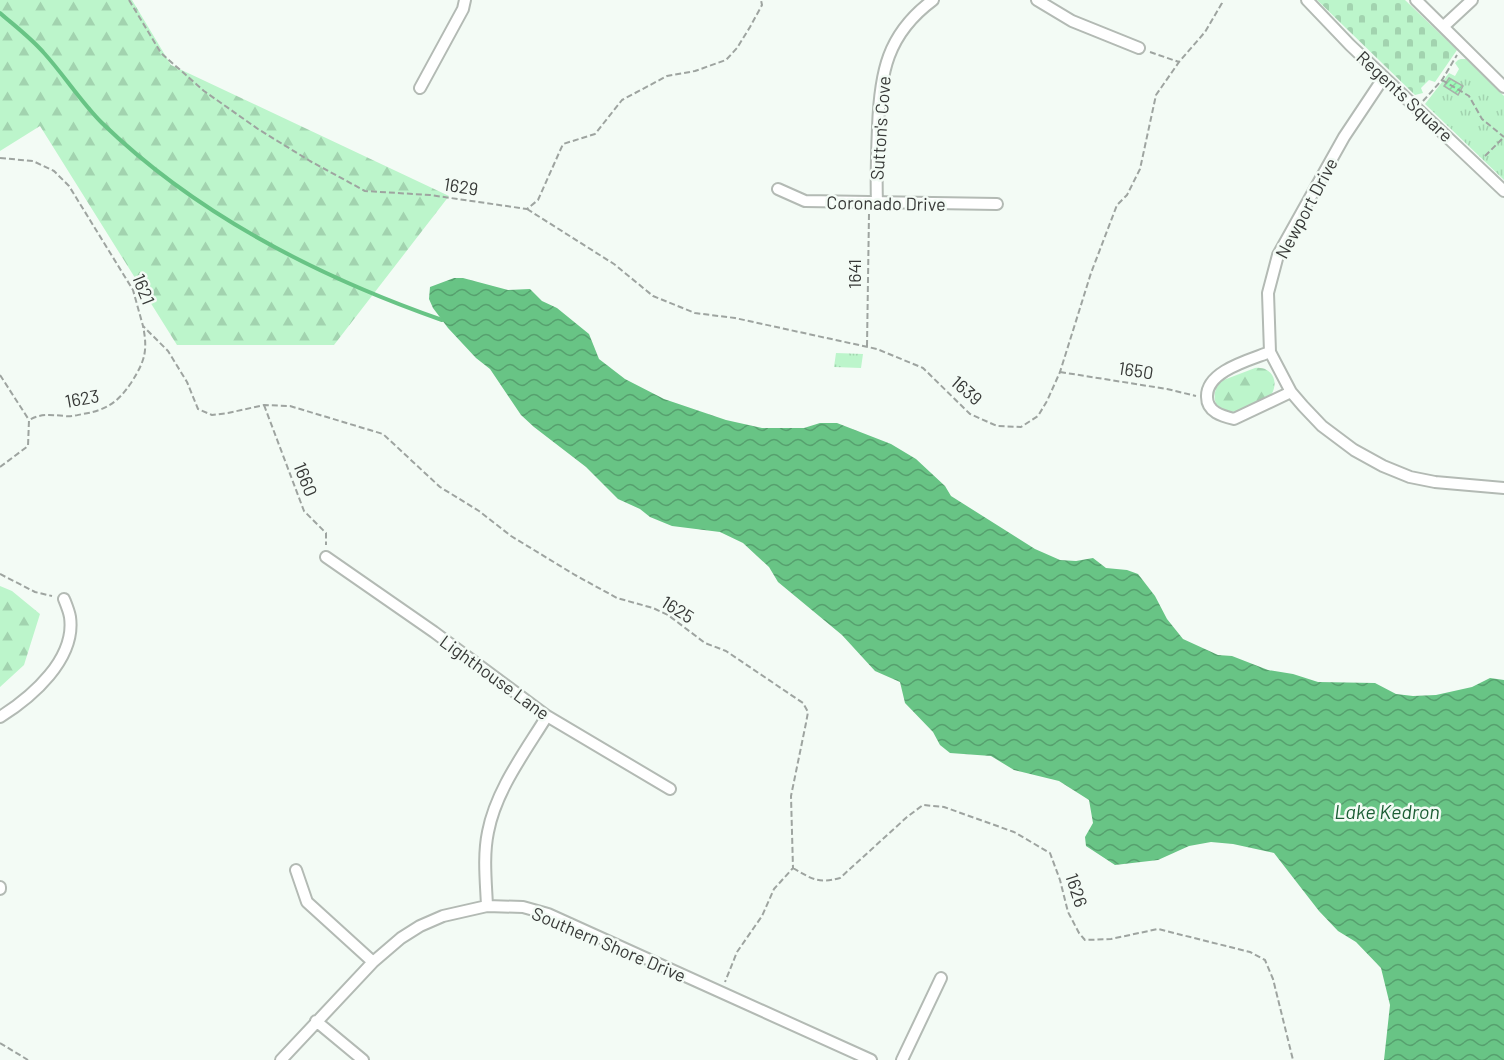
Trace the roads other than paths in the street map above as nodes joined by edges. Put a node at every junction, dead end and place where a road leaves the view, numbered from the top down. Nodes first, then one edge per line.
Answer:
1 (465, 0) edge
2 (933, 0) edge
3 (1036, 0) edge
4 (1307, 0) edge
5 (1416, 0) edge
6 (1472, 0) edge
7 (1444, 26) junction
8 (1139, 48) road end
9 (1384, 77) junction
10 (1504, 87) edge
11 (420, 88) dead end
12 (778, 189) dead end
13 (1504, 191) edge
14 (873, 202) junction
15 (997, 204) dead end
16 (1270, 352) junction
17 (1291, 392) junction
18 (1504, 488) edge
19 (326, 557) road end
20 (64, 599) road end
21 (546, 716) junction
22 (0, 717) edge
23 (670, 789) dead end
24 (296, 870) dead end
25 (487, 906) junction
26 (373, 962) junction
27 (941, 978) dead end
28 (316, 1021) junction
29 (281, 1060) edge
30 (363, 1060) edge
31 (870, 1060) edge
32 (902, 1060) edge

1 - 11 street
2 - 14 street, Sutton's Cove
3 - 8 street
4 - 9 street, Regents Square
5 - 7 street
6 - 7 street
7 - 10 street
9 - 13 street, Regents Square
9 - 16 street, Newport Drive
12 - 14 street, Coronado Drive
14 - 15 street, Coronado Drive
16 - 17 street, Newport Drive
16 - 17 street
17 - 18 street, Newport Drive
19 - 21 street, Lighthouse Lane
20 - 22 street
21 - 23 street, Lighthouse Lane
21 - 25 street
24 - 26 street
25 - 26 street, Southern Shore Drive
25 - 31 street, Southern Shore Drive
26 - 28 street, Southern Shore Drive
27 - 32 street
28 - 29 street, Southern Shore Drive
28 - 30 street

